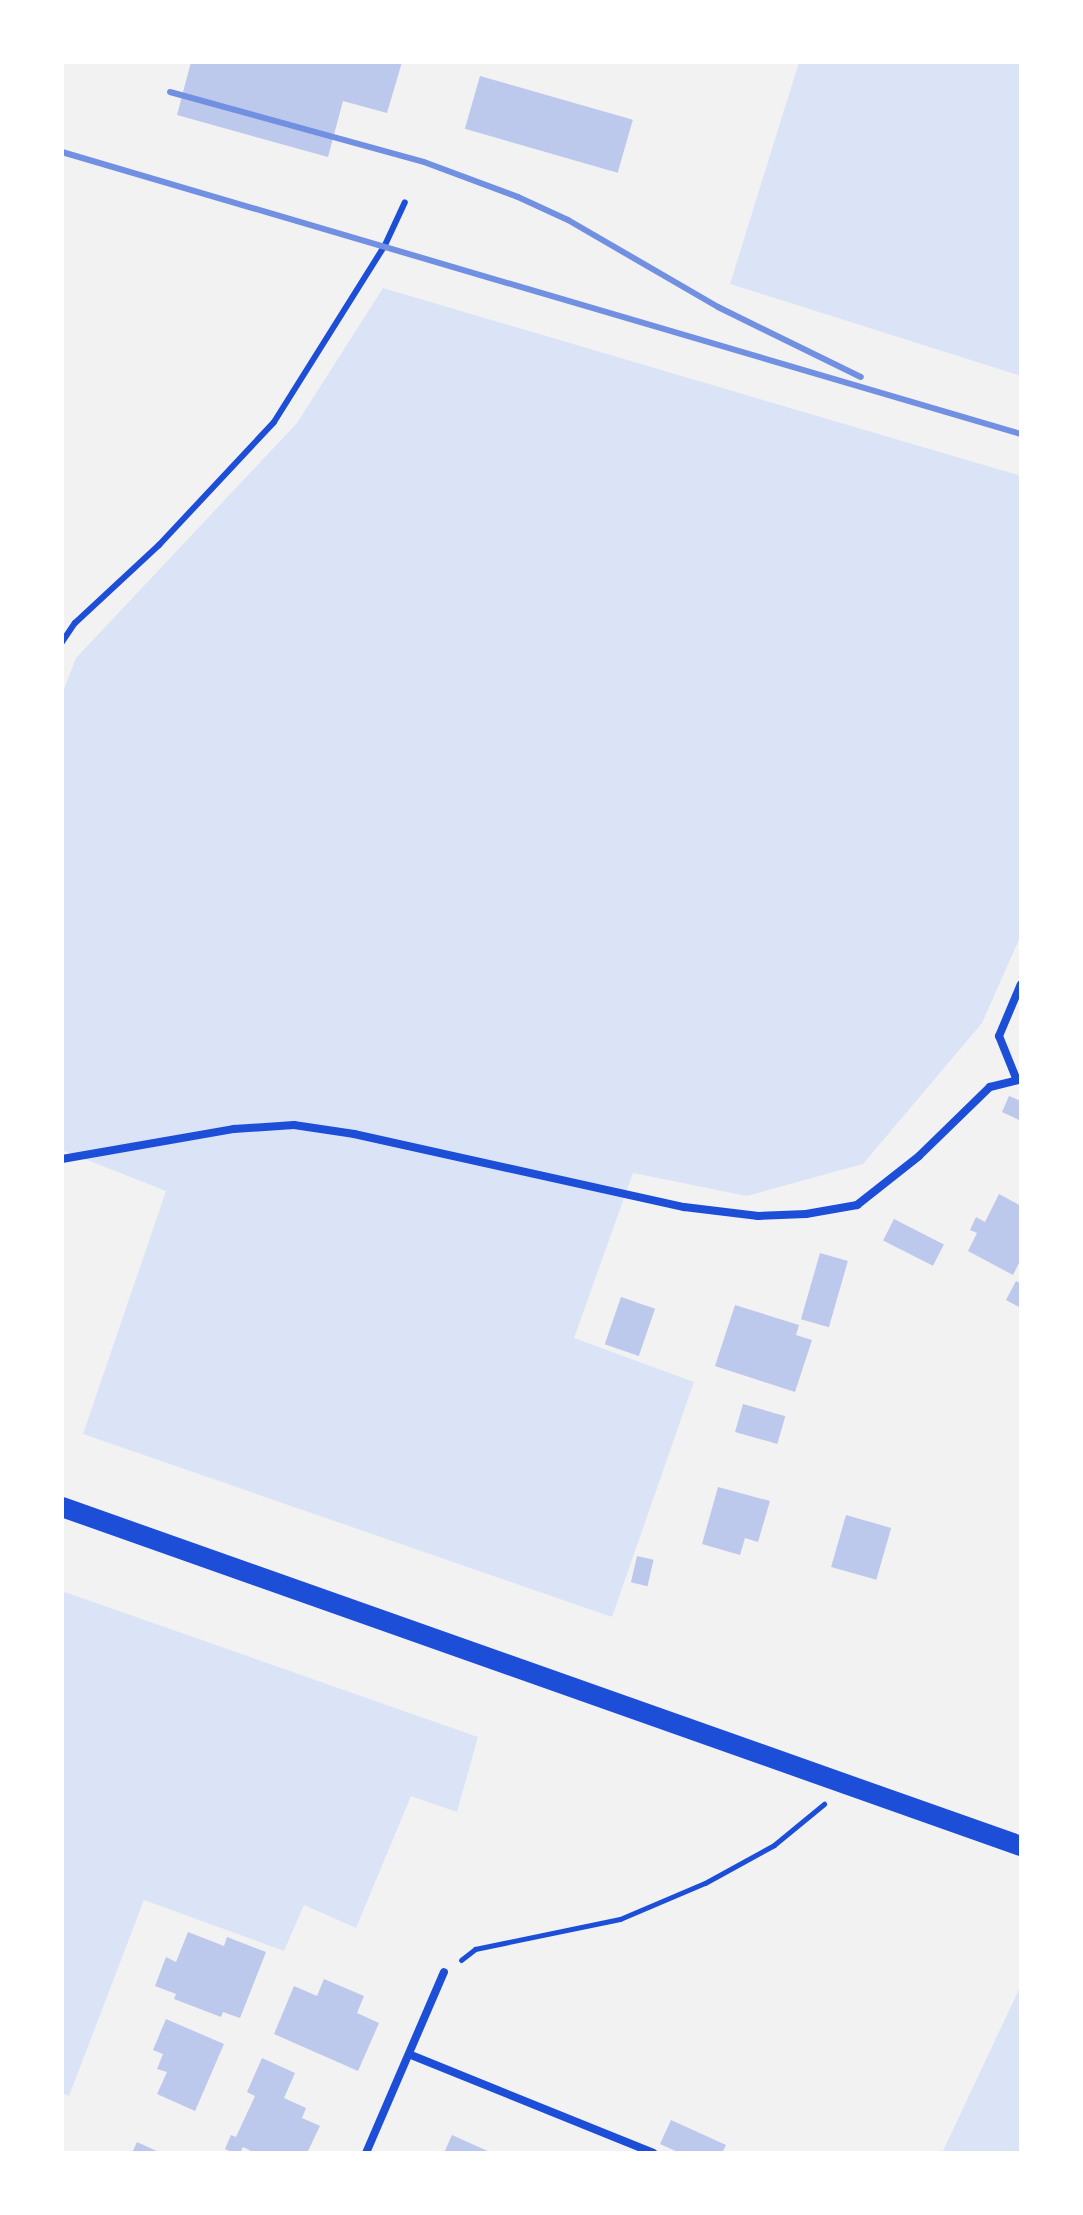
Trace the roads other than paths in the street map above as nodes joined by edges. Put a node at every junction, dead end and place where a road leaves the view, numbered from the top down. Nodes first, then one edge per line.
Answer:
1 (405, 202) dead end
2 (62, 642) edge
3 (1021, 984) edge
4 (1019, 1078) edge
5 (62, 1159) edge
6 (62, 1507) edge
7 (1021, 1846) edge
8 (444, 1972) road end
9 (411, 2055) junction
10 (366, 2153) edge
11 (653, 2153) edge

1 - 2 lane
3 - 4 street
4 - 5 street
6 - 7 main road
8 - 9 street
9 - 10 street
9 - 11 street

